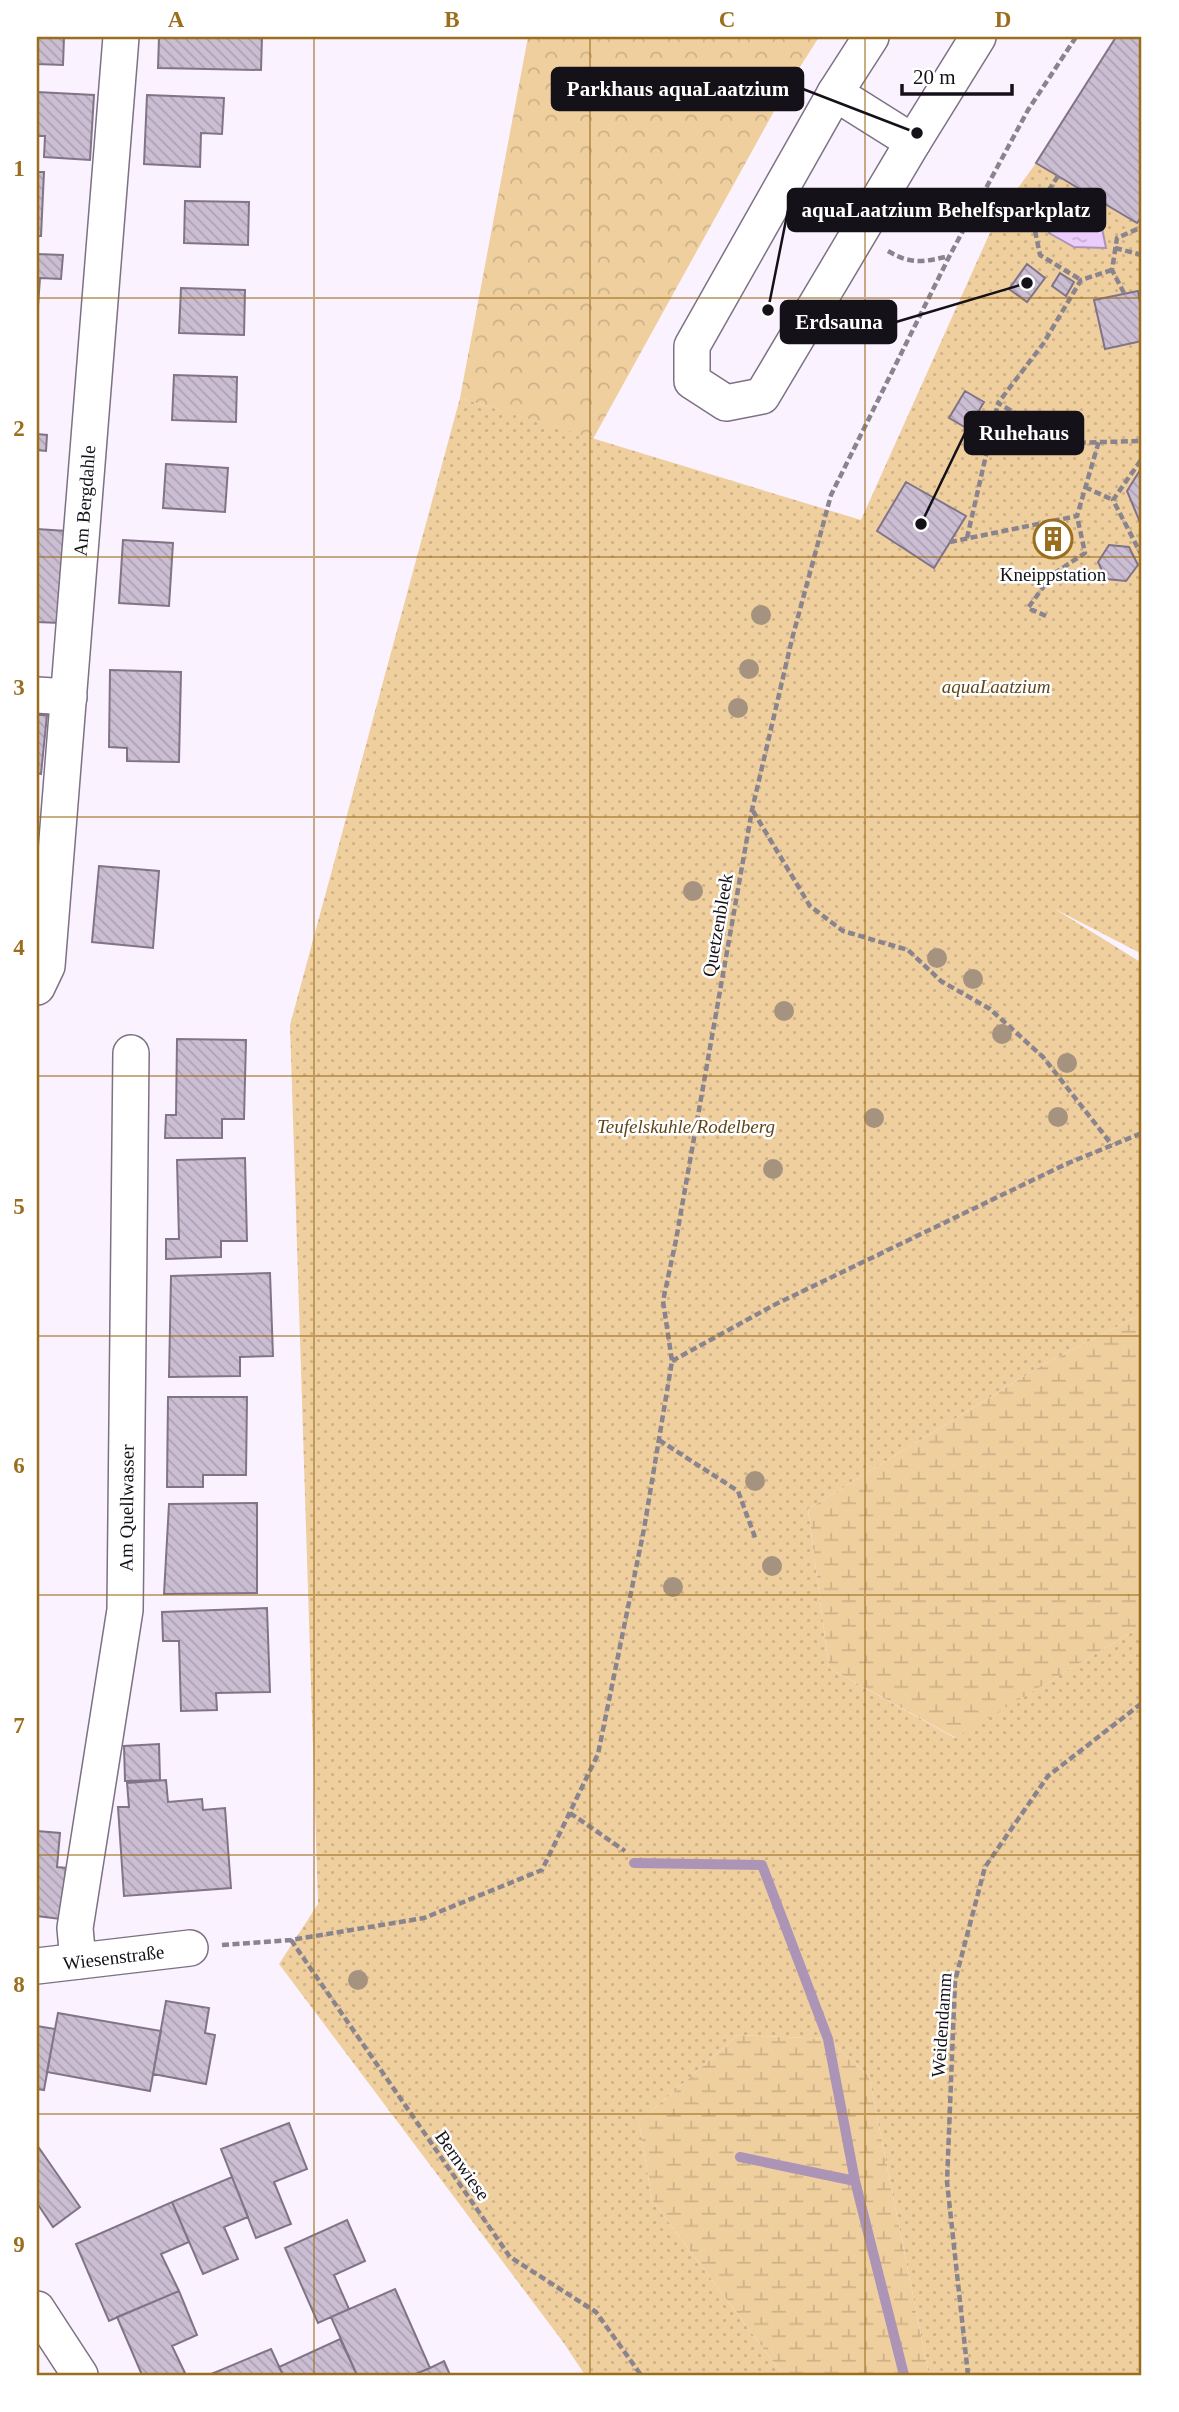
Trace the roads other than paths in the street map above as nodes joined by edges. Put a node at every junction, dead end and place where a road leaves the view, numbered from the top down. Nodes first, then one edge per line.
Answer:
1 (121, 37) edge
2 (871, 37) edge
3 (978, 37) edge
4 (835, 93) junction
5 (913, 142) junction
6 (53, 696) edge
7 (42, 977) edge
8 (131, 1053) dead end
9 (190, 1948) road end
10 (78, 1961) junction
11 (37, 1966) edge
12 (37, 2309) edge
13 (80, 2375) edge

1 - 6 street, Am Bergdahle
2 - 4 street
3 - 5 street
4 - 5 street
4 - 5 street
6 - 7 street, Am Bergdahle
8 - 10 street, Am Quellwasser
9 - 10 street, Wiesenstraße
10 - 11 street, Wiesenstraße
12 - 13 street

